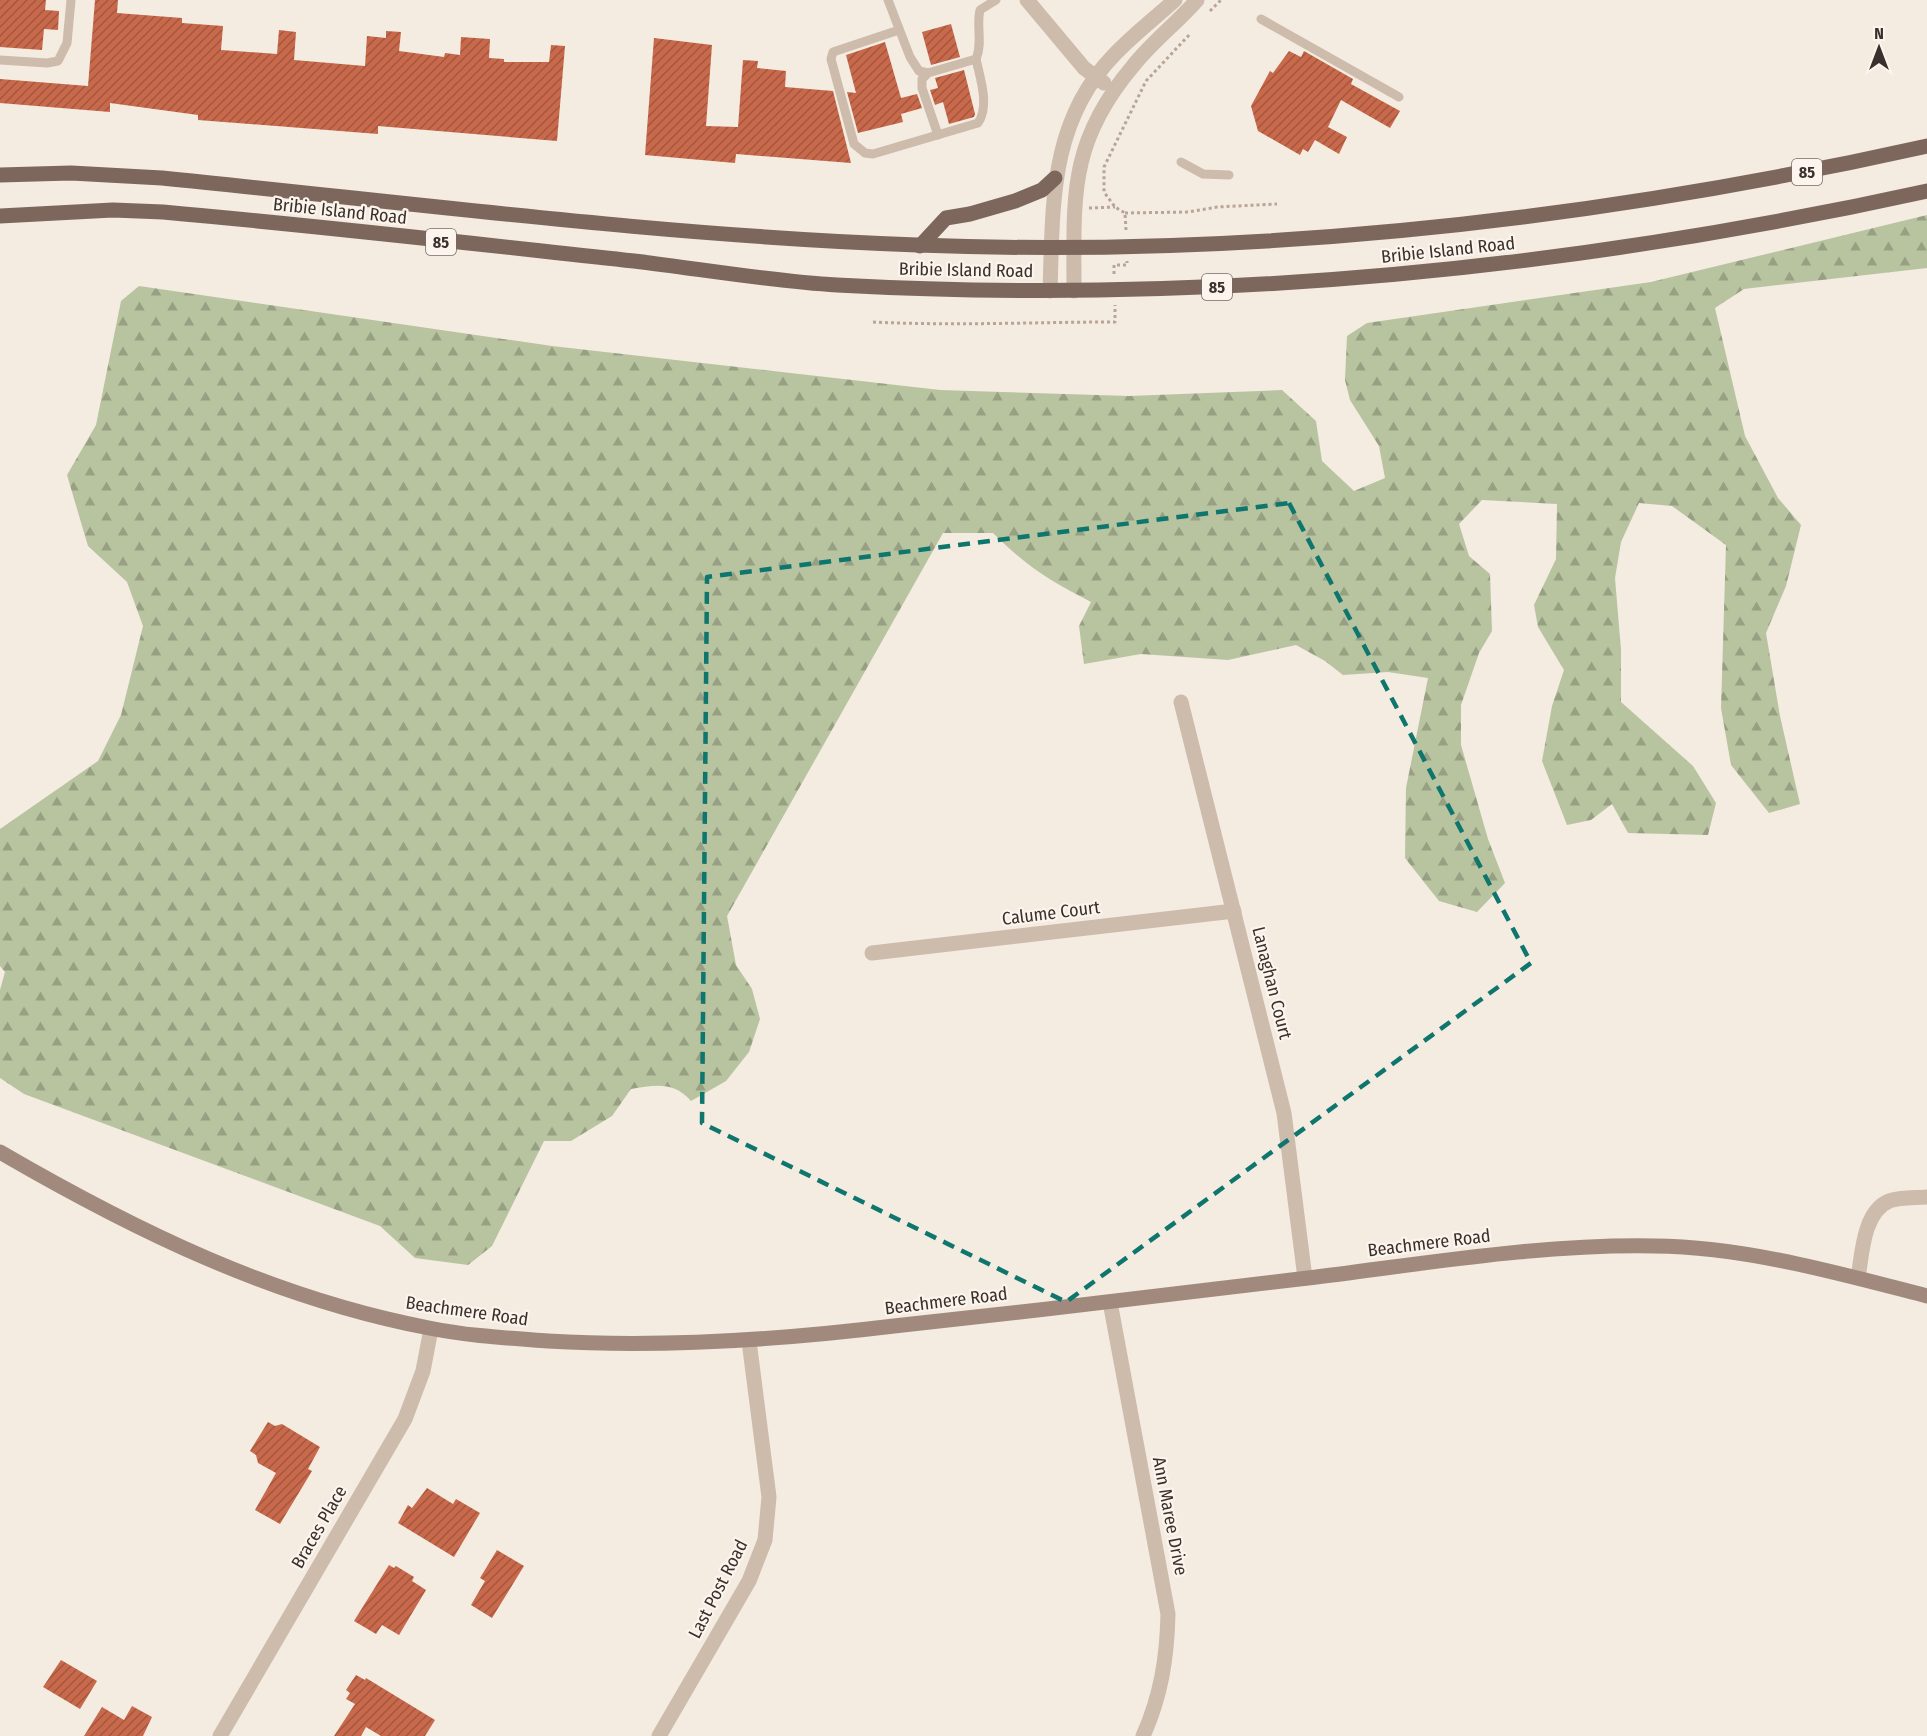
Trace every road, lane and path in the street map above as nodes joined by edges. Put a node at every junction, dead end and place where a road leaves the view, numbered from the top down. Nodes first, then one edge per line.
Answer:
1 (71, 0) edge
2 (888, 0) edge
3 (996, 0) edge
4 (1027, 0) edge
5 (1175, 0) edge
6 (1197, 0) edge
7 (1261, 19) dead end
8 (899, 30) junction
9 (976, 59) junction
10 (0, 60) edge
11 (928, 73) junction
12 (1096, 77) junction
13 (1114, 90) junction
14 (1399, 97) dead end
15 (938, 135) junction
16 (1927, 146) edge
17 (1181, 162) dead end
18 (0, 175) edge
19 (1229, 175) dead end
20 (1055, 178) junction
21 (1927, 191) edge
22 (1277, 204) dead end
23 (1125, 213) dead end
24 (0, 216) edge
25 (920, 246) junction
26 (1052, 248) junction
27 (1074, 248) junction
28 (1050, 291) junction
29 (1074, 291) junction
30 (1181, 702) dead end
31 (1234, 911) junction
32 (872, 954) dead end
33 (0, 1152) edge
34 (1927, 1197) edge
35 (1305, 1278) junction
36 (1858, 1278) junction
37 (1927, 1296) edge
38 (1110, 1302) junction
39 (430, 1329) junction
40 (749, 1341) junction
41 (220, 1736) edge
42 (659, 1736) edge
43 (1143, 1736) edge

1 - 10 lane
2 - 8 lane
3 - 9 lane
4 - 12 street
5 - 12 street
6 - 13 street
7 - 14 lane
8 - 11 lane
8 - 15 lane
9 - 11 lane
9 - 15 lane
11 - 15 lane
12 - 13 street
12 - 20 street
13 - 27 street
16 - 27 main road, Bribie Island Road / 85
17 - 19 lane
18 - 25 main road, Bribie Island Road / 85
20 - 25 main road
20 - 26 street
21 - 29 main road, Bribie Island Road / 85
22 - 23 path
24 - 28 main road, Bribie Island Road / 85
25 - 26 main road, Bribie Island Road / 85
26 - 27 main road, Bribie Island Road / 85
26 - 28 street
27 - 29 street
28 - 29 main road, Bribie Island Road / 85
30 - 31 street, Lanaghan Court
31 - 32 street, Calume Court
31 - 35 street, Lanaghan Court
33 - 39 main road, Beachmere Road
34 - 36 street
35 - 36 main road, Beachmere Road
35 - 38 main road, Beachmere Road
36 - 37 main road, Beachmere Road
38 - 40 main road, Beachmere Road
38 - 43 street, Ann Maree Drive
39 - 40 main road, Beachmere Road
39 - 41 street, Braces Place
40 - 42 street, Last Post Road

